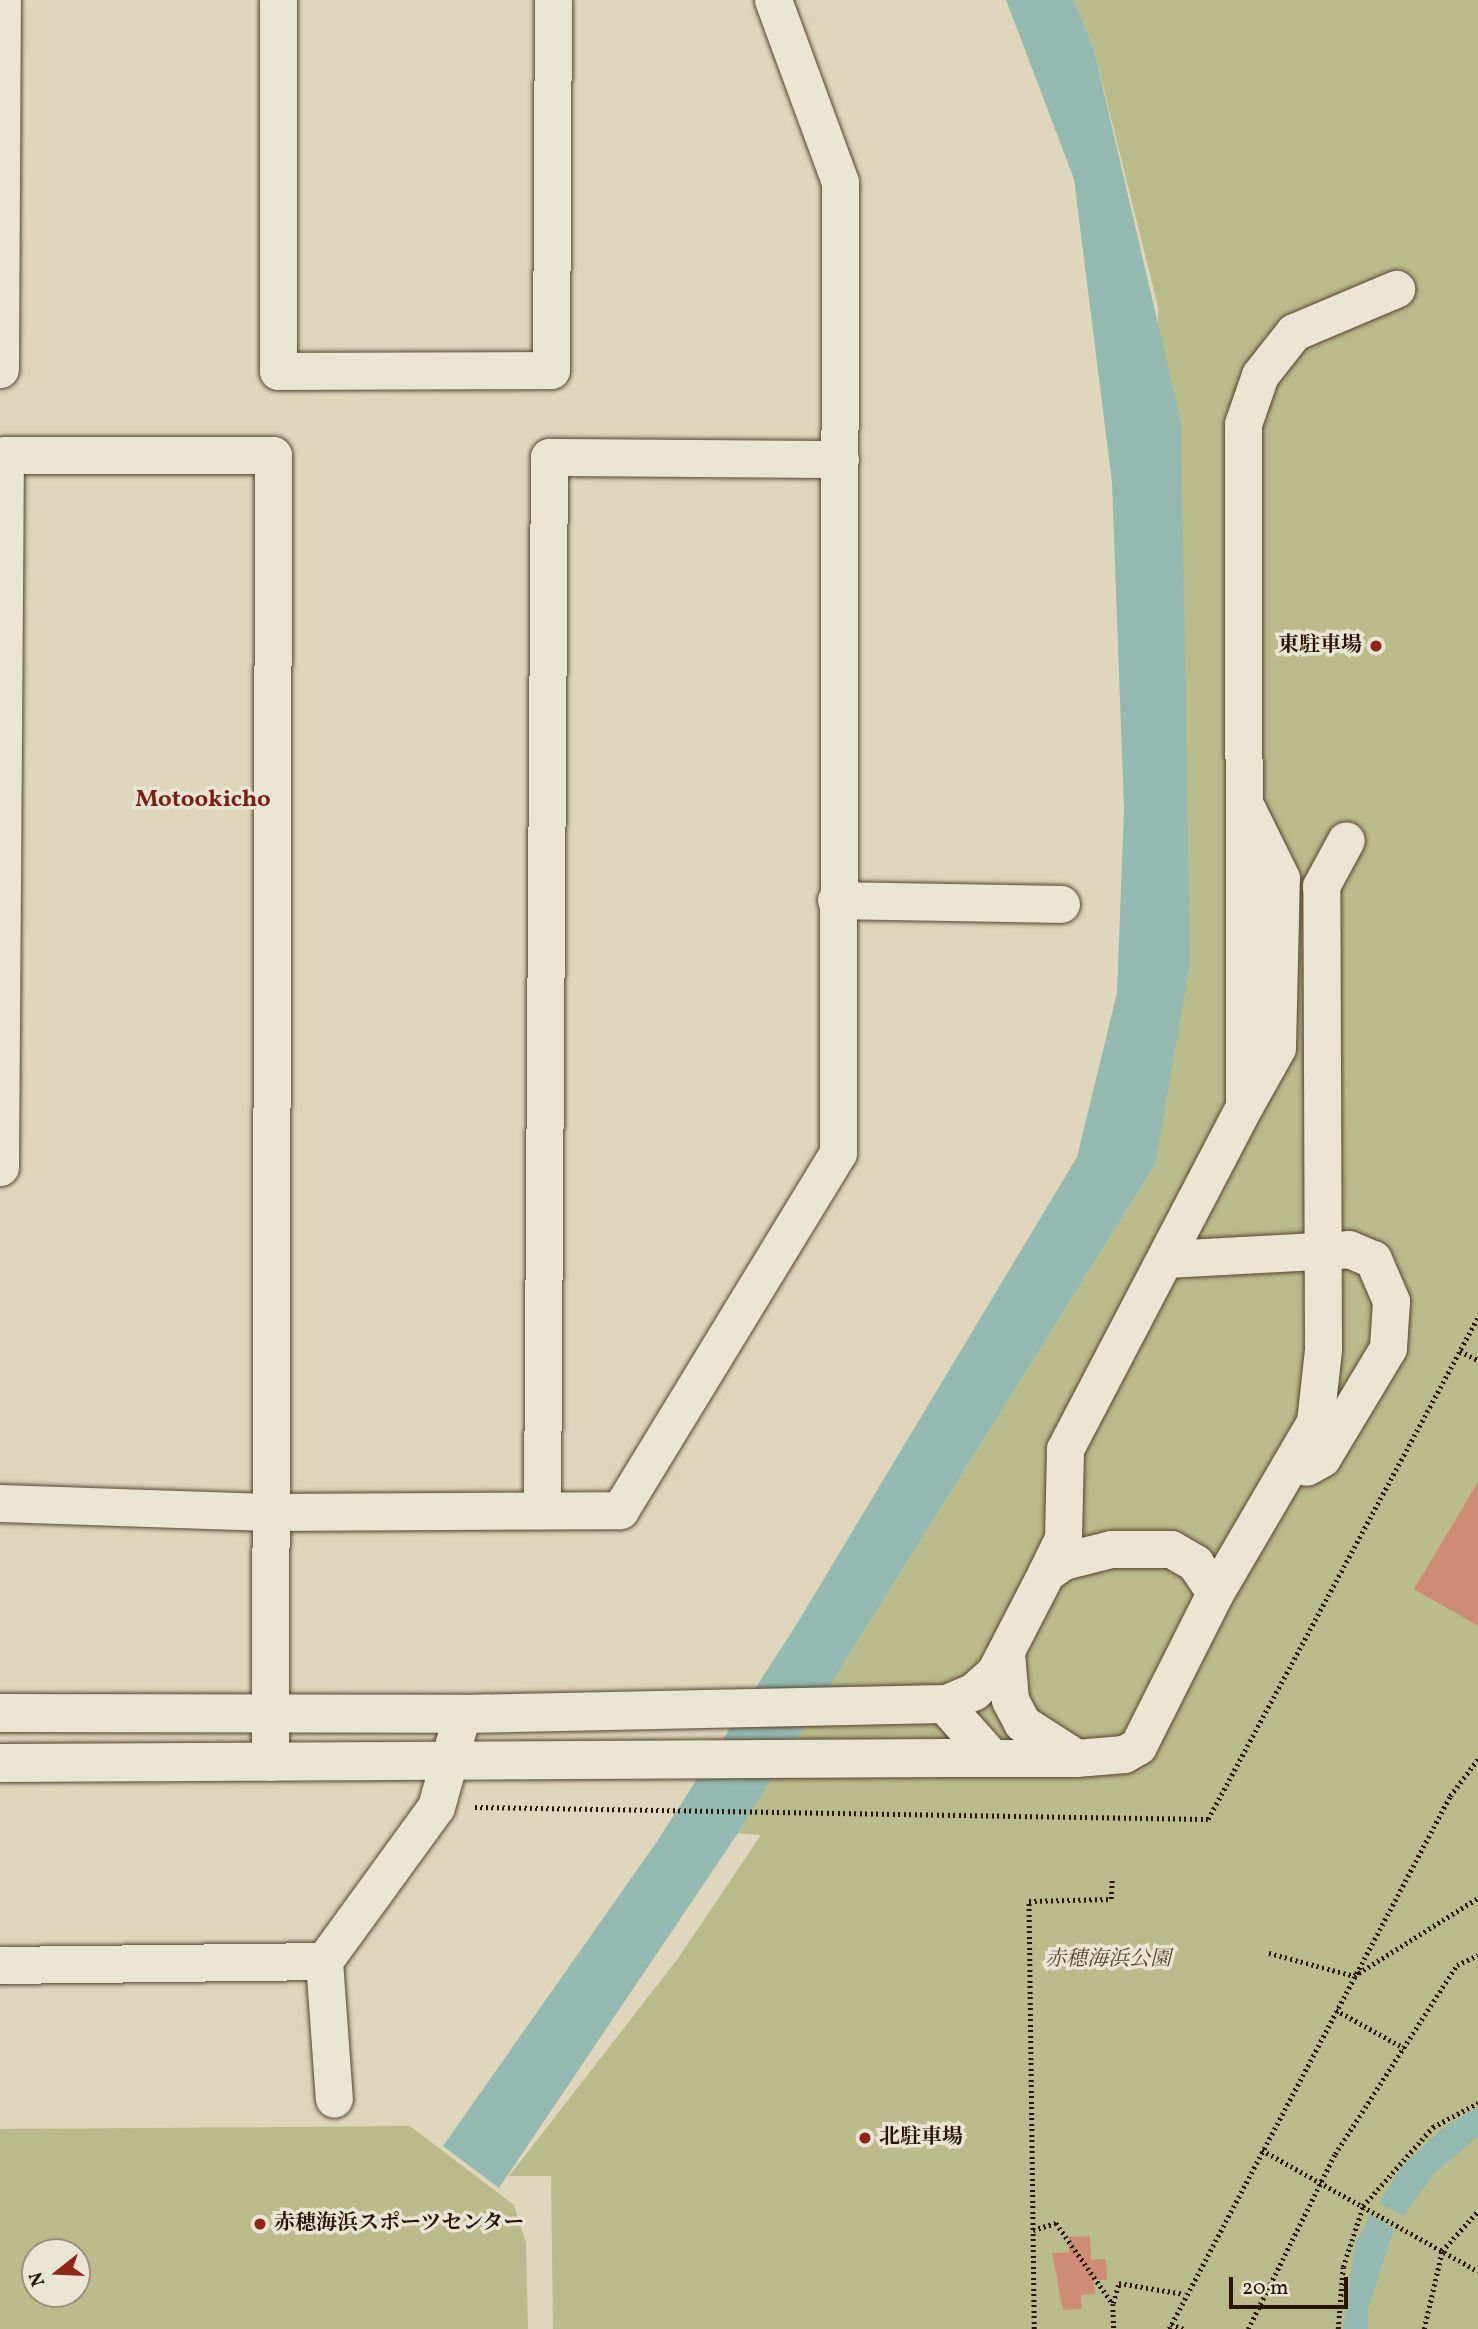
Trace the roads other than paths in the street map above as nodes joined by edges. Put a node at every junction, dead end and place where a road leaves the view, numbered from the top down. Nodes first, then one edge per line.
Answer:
1 (2, 0) edge
2 (278, 0) edge
3 (553, 0) edge
4 (773, 0) edge
5 (1396, 289) dead end
6 (0, 369) edge
7 (840, 459) junction
8 (1346, 840) dead end
9 (836, 900) junction
10 (1061, 904) dead end
11 (0, 1167) edge
12 (1321, 1250) junction
13 (1167, 1259) junction
14 (1276, 1486) junction
15 (0, 1503) edge
16 (542, 1507) junction
17 (268, 1512) junction
18 (1046, 1573) junction
19 (1215, 1593) junction
20 (1006, 1653) junction
21 (944, 1704) junction
22 (271, 1712) junction
23 (0, 1713) edge
24 (461, 1714) junction
25 (948, 1758) joint
26 (992, 1758) junction
27 (1076, 1758) junction
28 (270, 1762) junction
29 (0, 1763) edge
30 (451, 1763) junction
31 (324, 1961) junction
32 (0, 1965) edge
33 (334, 2099) dead end

1 - 6 street
2 - 3 street
4 - 7 street
5 - 13 street
7 - 9 street
7 - 16 street
8 - 12 street
9 - 10 street
9 - 16 street
11 - 17 street
12 - 13 street
12 - 14 street
12 - 14 street
13 - 18 street
14 - 19 street
15 - 17 street
16 - 17 street
17 - 22 street
18 - 19 street
18 - 20 street
19 - 27 street
20 - 21 street
20 - 27 street
21 - 24 street
21 - 26 street
22 - 23 street
22 - 24 street
22 - 28 street
24 - 30 street
25 - 26 street
25 - 30 street
26 - 27 street
28 - 29 street
28 - 30 street
30 - 31 street
31 - 32 street
31 - 33 street

